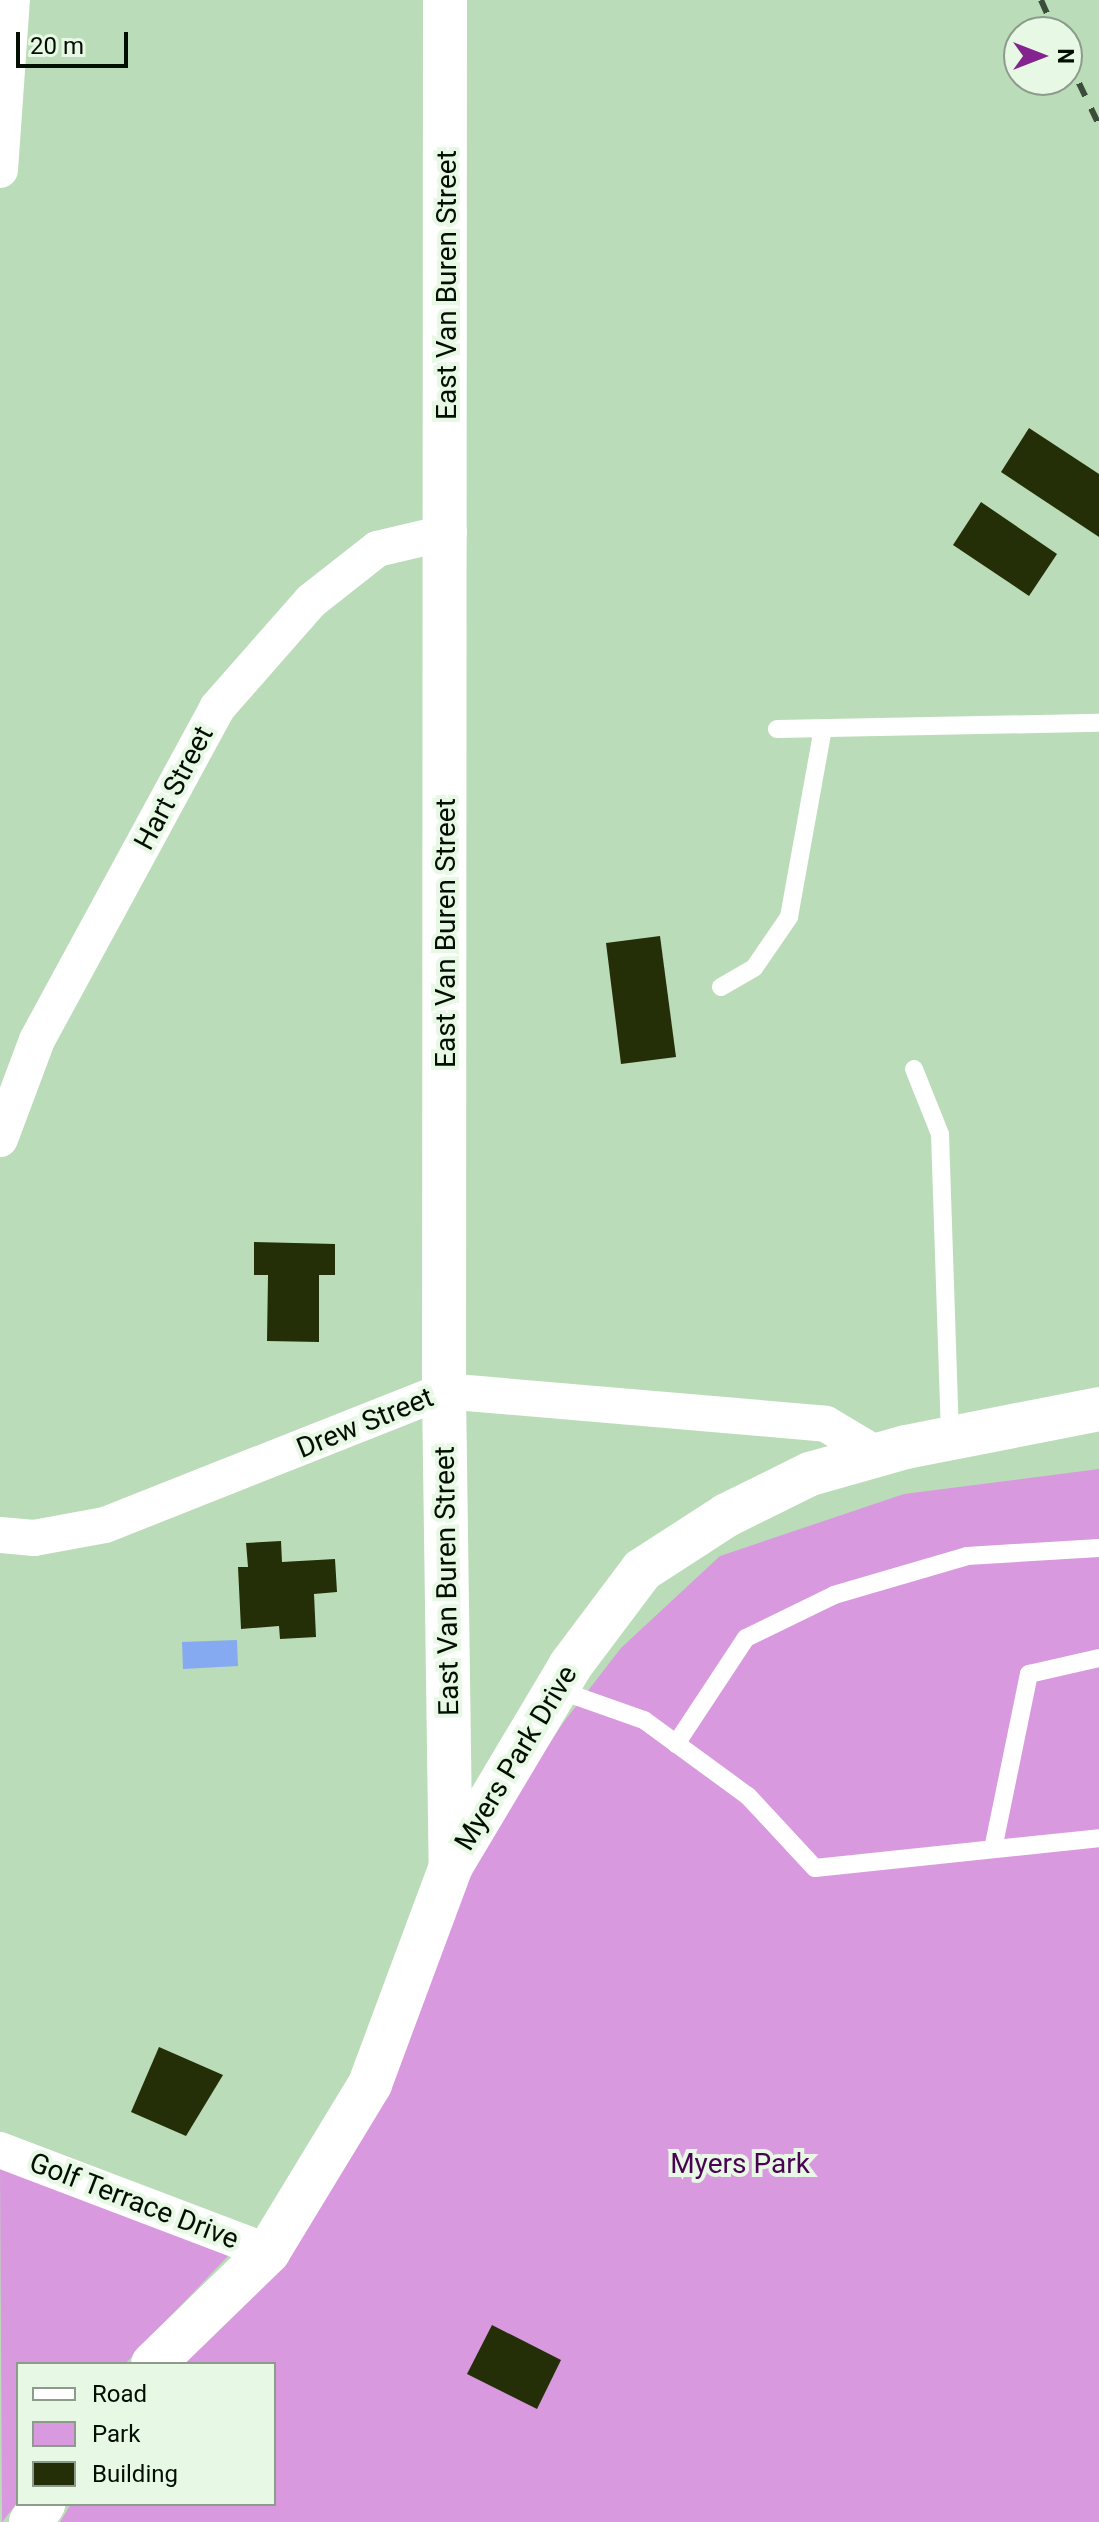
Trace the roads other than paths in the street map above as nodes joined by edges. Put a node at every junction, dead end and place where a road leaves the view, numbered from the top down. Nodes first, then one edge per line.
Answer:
1 (12, 0) edge
2 (445, 0) edge
3 (0, 170) edge
4 (449, 532) junction
5 (1099, 723) edge
6 (823, 728) junction
7 (777, 729) dead end
8 (721, 987) dead end
9 (914, 1069) dead end
10 (0, 1139) edge
11 (444, 1391) junction
12 (1099, 1409) edge
13 (950, 1439) junction
14 (878, 1455) junction
15 (0, 1535) edge
16 (1099, 1548) edge
17 (1099, 1658) edge
18 (556, 1689) junction
19 (676, 1744) junction
20 (1099, 1838) edge
21 (993, 1849) junction
22 (451, 1866) junction
23 (0, 2150) edge
24 (268, 2252) junction
25 (155, 2362) edge

1 - 3 street
2 - 4 street, East Van Buren Street
4 - 10 street, Hart Street
4 - 11 street, East Van Buren Street
5 - 6 lane
6 - 7 lane
6 - 8 lane
9 - 13 lane
11 - 14 street, Drew Street
11 - 15 street, Drew Street
11 - 22 street, East Van Buren Street
12 - 13 street, Myers Park Drive
13 - 14 street, Myers Park Drive
14 - 18 street, Myers Park Drive
16 - 19 lane
17 - 21 lane
18 - 19 lane
18 - 22 street, Myers Park Drive
19 - 21 lane
20 - 21 lane
22 - 24 street, Myers Park Drive
23 - 24 street, Golf Terrace Drive
24 - 25 street, Myers Park Drive

